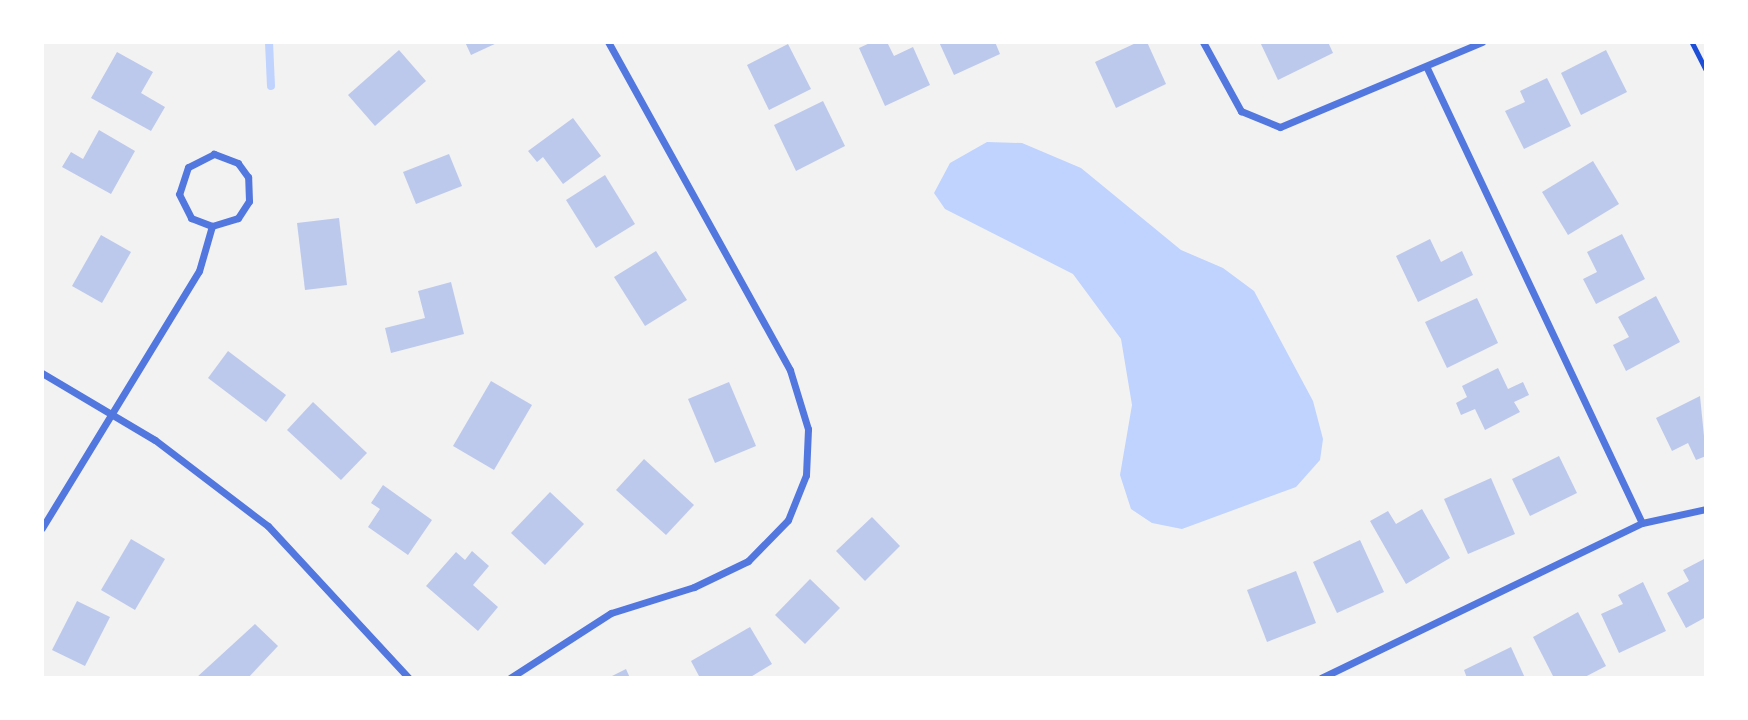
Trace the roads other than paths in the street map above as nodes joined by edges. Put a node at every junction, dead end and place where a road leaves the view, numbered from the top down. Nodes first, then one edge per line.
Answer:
1 (608, 42) edge
2 (1203, 42) edge
3 (1482, 42) edge
4 (1427, 68) junction
5 (212, 226) junction
6 (42, 373) edge
7 (112, 413) junction
8 (1706, 509) edge
9 (1642, 523) junction
10 (42, 528) edge
11 (409, 678) edge
12 (510, 678) edge
13 (1321, 678) edge

1 - 12 street
2 - 4 street
3 - 4 street
4 - 9 street
5 - 5 street
5 - 7 street
6 - 7 street
7 - 10 street
7 - 11 street
8 - 9 street
9 - 13 street

